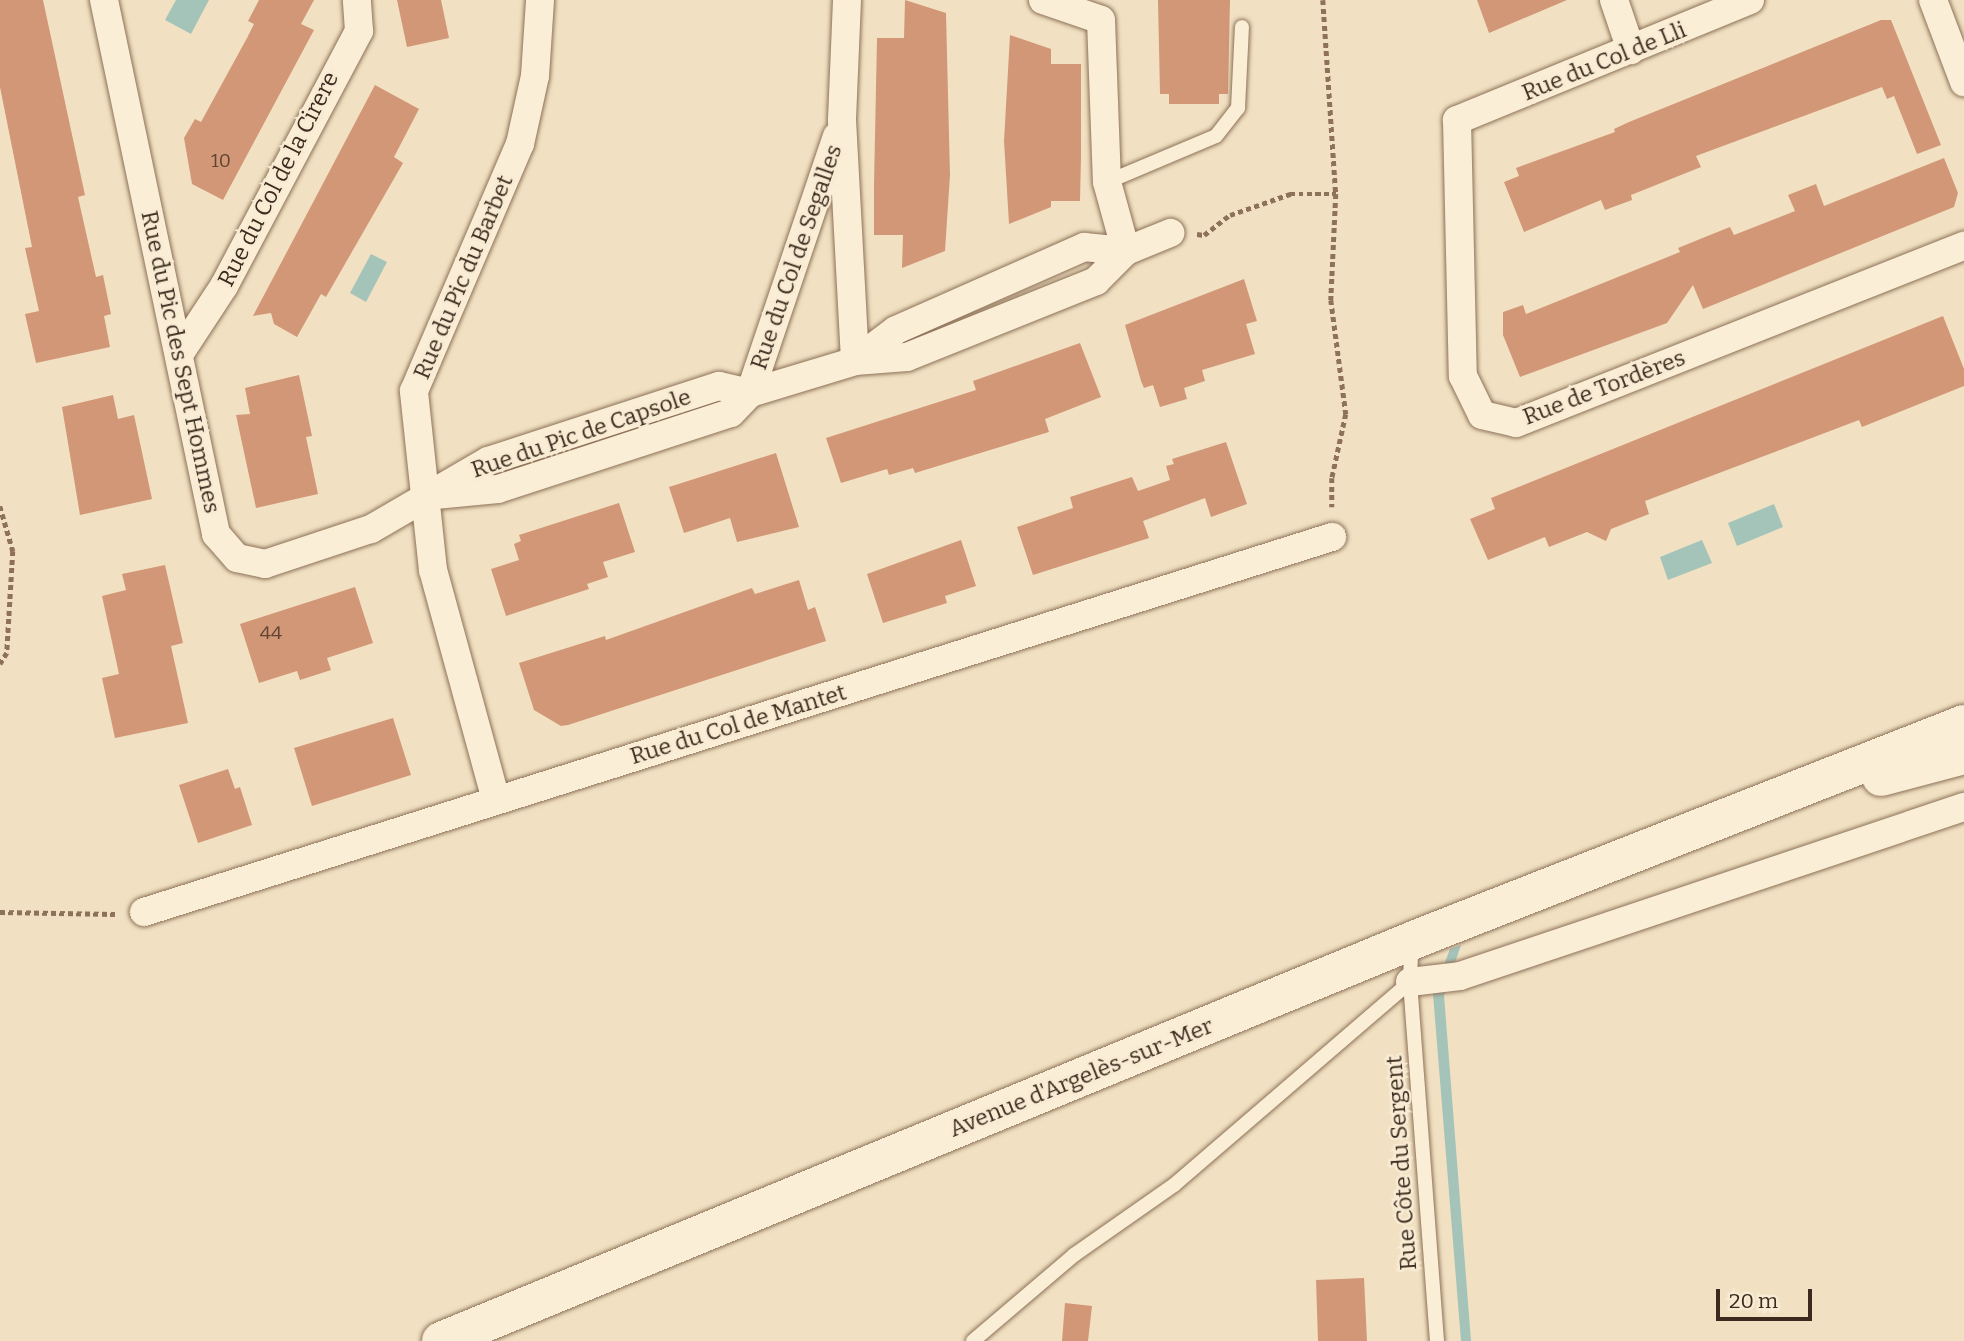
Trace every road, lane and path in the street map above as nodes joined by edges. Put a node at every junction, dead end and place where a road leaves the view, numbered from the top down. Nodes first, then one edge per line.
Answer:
1 (104, 0) edge
2 (356, 0) edge
3 (540, 0) edge
4 (847, 0) edge
5 (1043, 0) edge
6 (1323, 0) edge
7 (1614, 0) edge
8 (1750, 0) edge
9 (1933, 0) edge
10 (1242, 27) dead end
11 (1631, 50) junction
12 (1964, 82) edge
13 (842, 120) junction
14 (1457, 121) joint
15 (1107, 182) junction
16 (1336, 194) junction
17 (1170, 233) joint
18 (1964, 246) edge
19 (1126, 251) junction
20 (180, 353) junction
21 (855, 360) junction
22 (750, 393) junction
23 (426, 496) junction
24 (0, 506) edge
25 (1332, 537) joint
26 (0, 664) edge
27 (1964, 724) edge
28 (1964, 755) edge
29 (496, 800) junction
30 (1964, 807) edge
31 (1723, 819) junction
32 (0, 912) edge
33 (144, 912) joint
34 (1412, 941) junction
35 (1410, 982) junction
36 (441, 1341) edge
37 (973, 1341) edge
38 (1437, 1341) edge

1 - 20 street, Rue du Pic des Sept Hommes
2 - 20 street, Rue du Col de la Cirere
3 - 23 street, Rue du Pic du Barbet
4 - 13 street, Rue du Col de Segalles
5 - 15 street
6 - 16 path
7 - 11 street
8 - 11 street, Rue du Col de Lli
9 - 12 street
10 - 15 lane
11 - 14 street, Rue du Col de Lli
13 - 21 street, Rue du Col de Segalles
13 - 22 street, Rue du Col de Segalles
14 - 18 street, Rue de Tordères
15 - 19 street
16 - 17 path
16 - 25 path
17 - 19 street, Rue du Pic de Capsole
19 - 21 street, Rue du Pic de Capsole
20 - 23 street, Rue du Pic des Sept Hommes
21 - 22 street, Rue du Pic de Capsole
22 - 23 street, Rue du Pic de Capsole
23 - 29 street, Rue du Pic du Barbet
24 - 26 path
25 - 29 street, Rue du Col de Mantet
27 - 31 main road, Avenue d'Argelès-sur-Mer
28 - 31 main road, Avenue d'Argelès-sur-Mer
29 - 33 street, Rue du Col de Mantet
30 - 35 street
31 - 34 main road, Avenue d'Argelès-sur-Mer
32 - 33 path
34 - 35 lane, Rue Côte du Sergent
34 - 36 main road, Avenue d'Argelès-sur-Mer
35 - 37 lane
35 - 38 lane, Rue Côte du Sergent

